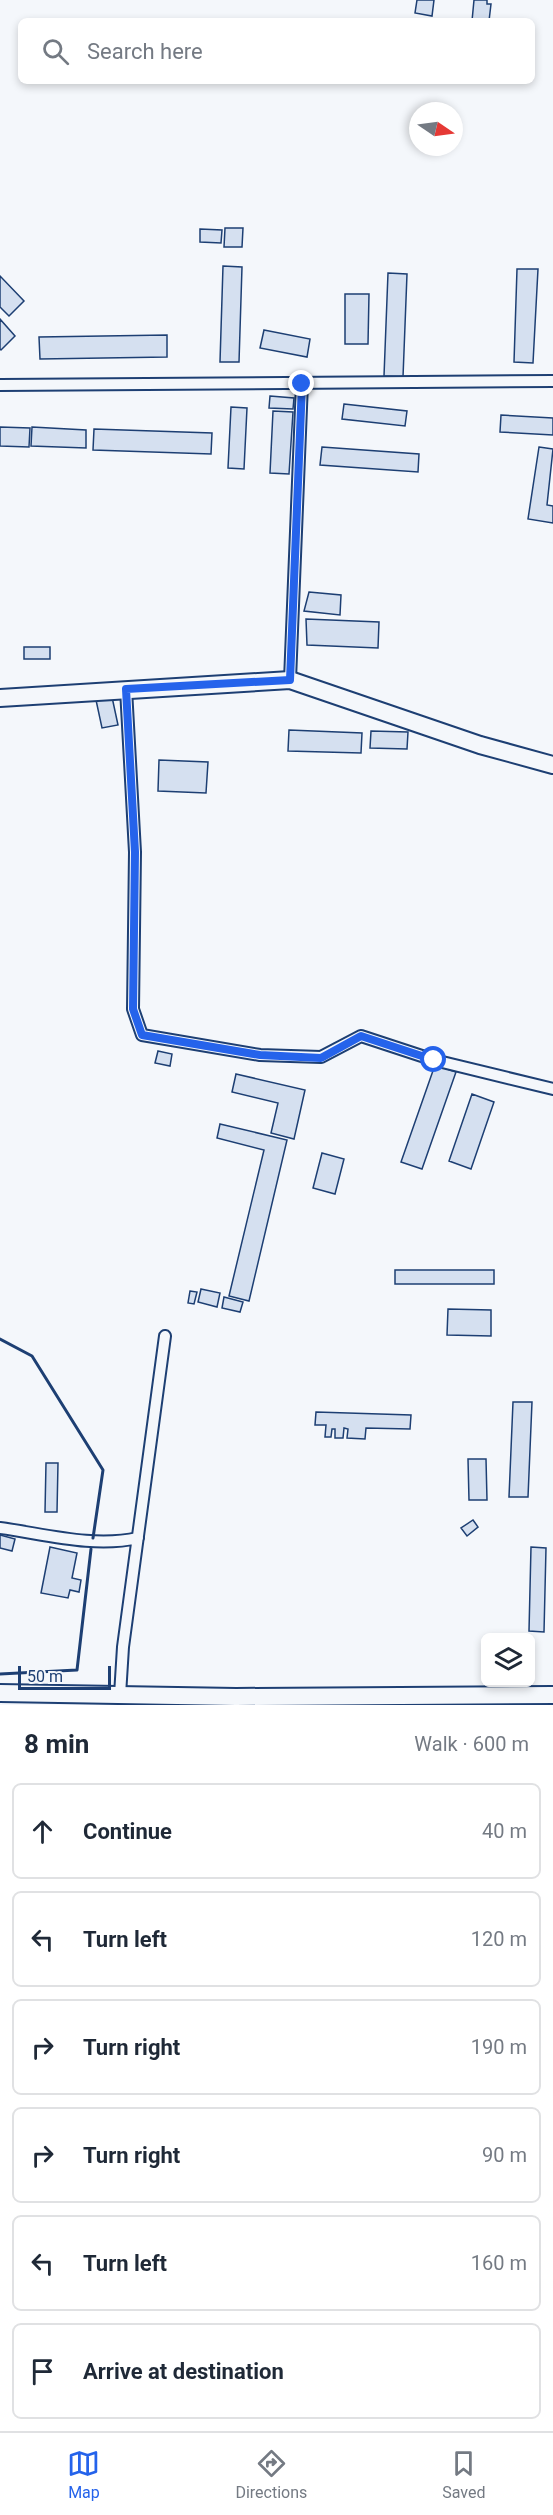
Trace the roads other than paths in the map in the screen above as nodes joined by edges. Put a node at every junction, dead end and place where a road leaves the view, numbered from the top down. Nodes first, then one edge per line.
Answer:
1 (553, 381) edge
2 (302, 384) junction
3 (0, 385) edge
4 (290, 680) junction
5 (126, 689) junction
6 (0, 698) edge
7 (553, 765) edge
8 (553, 1089) edge
9 (165, 1336) dead end
10 (0, 1528) edge
11 (138, 1538) junction
12 (0, 1693) edge
13 (120, 1695) junction
14 (553, 1695) edge

1 - 2 street
2 - 3 street
2 - 4 street
4 - 5 main road
4 - 7 main road
5 - 6 main road
5 - 8 street
9 - 11 street
10 - 11 street
11 - 13 street
12 - 13 main road
13 - 14 main road

